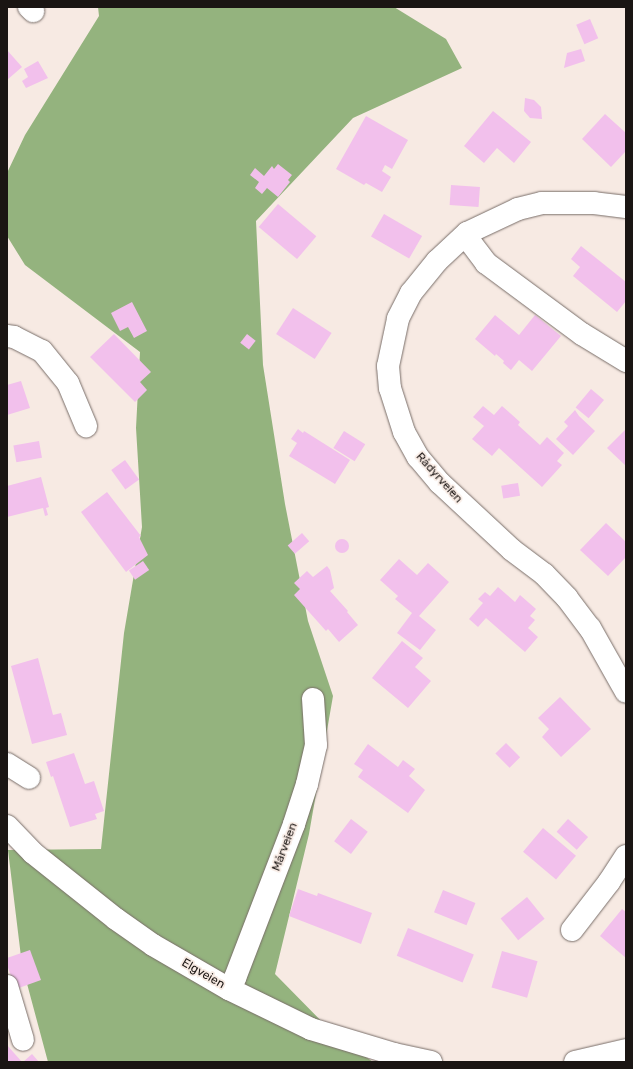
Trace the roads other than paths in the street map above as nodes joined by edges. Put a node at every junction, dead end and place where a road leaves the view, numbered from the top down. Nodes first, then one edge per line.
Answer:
1 (626, 207) edge
2 (467, 233) junction
3 (7, 336) edge
4 (626, 361) edge
5 (86, 426) dead end
6 (626, 692) edge
7 (313, 699) dead end
8 (7, 764) edge
9 (29, 778) dead end
10 (7, 826) edge
11 (626, 856) edge
12 (572, 930) dead end
13 (7, 986) edge
14 (229, 989) junction
15 (23, 1040) dead end
16 (626, 1050) edge
17 (431, 1062) edge
18 (575, 1062) edge

1 - 2 street, Rådyrveien
2 - 4 street
2 - 6 street, Rådyrveien
3 - 5 street
7 - 14 street, Mårveien
8 - 9 street
10 - 14 street, Elgveien
11 - 12 street
13 - 15 street
14 - 17 street, Elgveien
16 - 18 street

